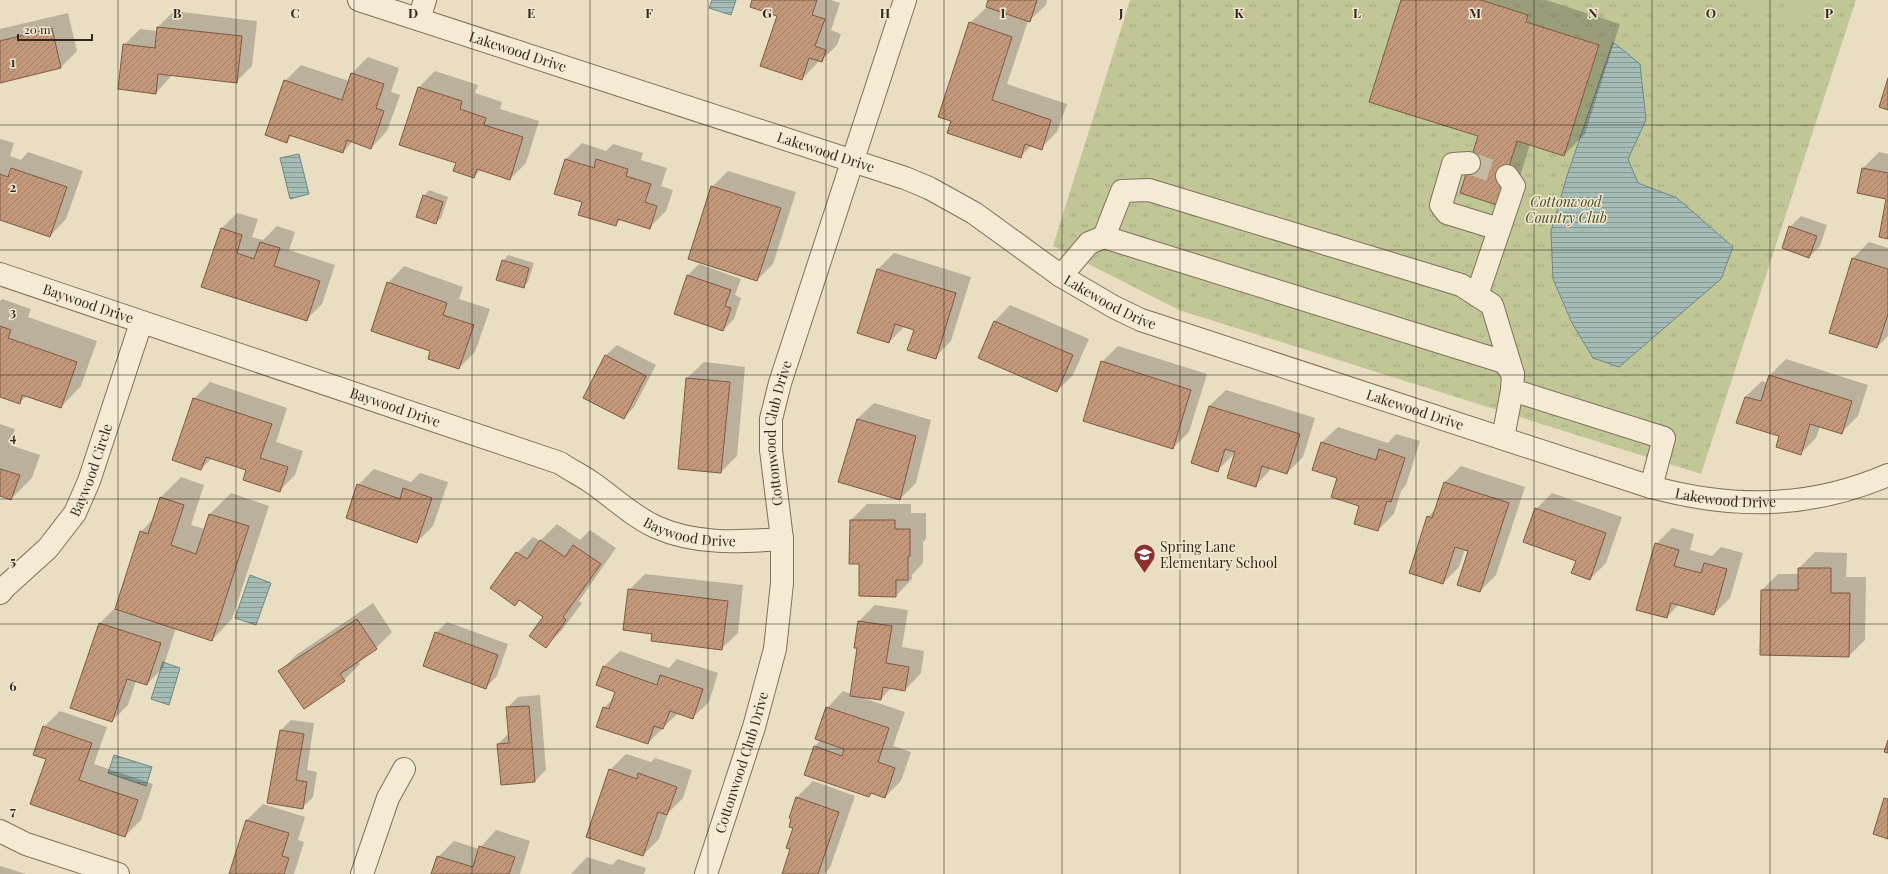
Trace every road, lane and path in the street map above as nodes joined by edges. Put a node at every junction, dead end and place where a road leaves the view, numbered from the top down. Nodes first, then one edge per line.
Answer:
1 (359, 0) edge
2 (905, 0) edge
3 (422, 10) edge
4 (853, 161) junction
5 (1469, 163) tunnel mouth
6 (1507, 176) dead end
7 (1499, 229) junction
8 (1104, 237) junction
9 (0, 274) edge
10 (1061, 276) junction
11 (1477, 295) junction
12 (140, 323) junction
13 (1512, 382) junction
14 (1503, 438) junction
15 (1888, 475) edge
16 (1652, 487) junction
17 (782, 539) junction
18 (0, 593) edge
19 (404, 769) dead end
20 (0, 831) edge
21 (118, 874) edge
22 (362, 874) edge
23 (706, 874) edge

1 - 3 street, Lakewood Drive
2 - 4 street, Cottonwood Club Drive
3 - 4 street, Lakewood Drive
4 - 10 street, Lakewood Drive
4 - 17 street, Cottonwood Club Drive
5 - 7 street
6 - 7 street
7 - 11 street
8 - 10 street
8 - 11 street
8 - 13 street
9 - 12 street, Baywood Drive
10 - 14 street, Lakewood Drive
11 - 13 street
12 - 17 street, Baywood Drive
12 - 18 street, Baywood Circle
13 - 14 street
13 - 16 street
14 - 16 street, Lakewood Drive
15 - 16 street, Lakewood Drive
17 - 23 street, Cottonwood Club Drive
19 - 22 street
20 - 21 street

